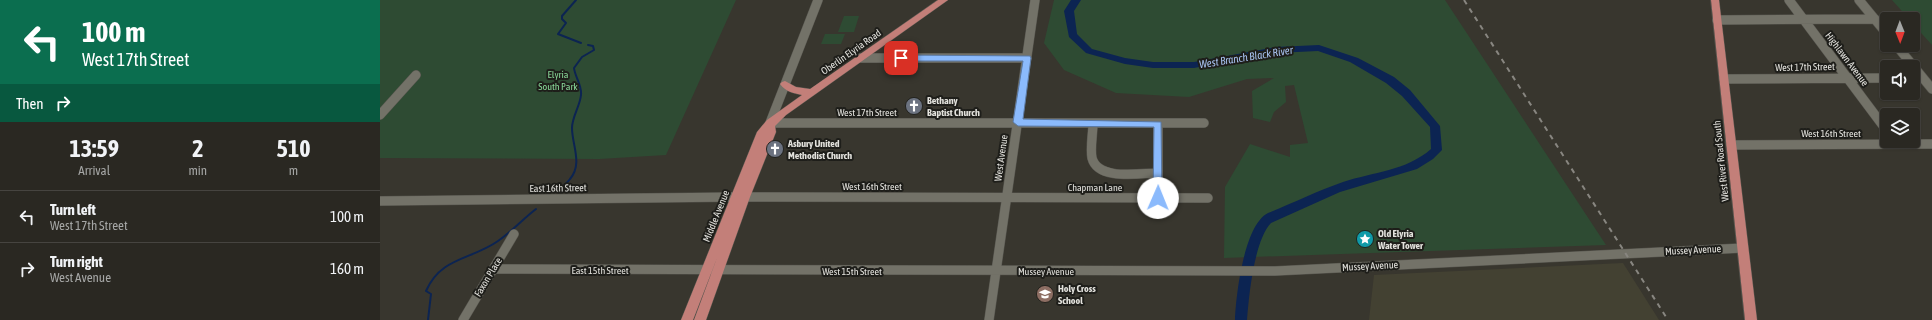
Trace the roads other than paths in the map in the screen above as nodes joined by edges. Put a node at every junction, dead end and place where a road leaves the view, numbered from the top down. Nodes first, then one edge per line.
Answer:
1 (818, 0) edge
2 (944, 0) edge
3 (1036, 0) edge
4 (1715, 0) edge
5 (1789, 0) edge
6 (1859, 0) edge
7 (1875, 19) junction
8 (1717, 20) junction
9 (1804, 20) junction
10 (1880, 25) edge
11 (1902, 52) edge
12 (861, 58) junction
13 (1027, 58) junction
14 (416, 75) dead end
15 (1923, 77) joint
16 (1847, 78) junction
17 (1880, 78) edge
18 (1724, 79) junction
19 (786, 84) junction
20 (1932, 88) edge
21 (811, 93) junction
22 (380, 114) edge
23 (1018, 122) junction
24 (770, 123) junction
25 (1880, 123) edge
26 (1093, 124) junction
27 (1158, 124) junction
28 (1204, 124) dead end
29 (1880, 142) edge
30 (1920, 143) edge
31 (1932, 144) edge
32 (1731, 145) junction
33 (1158, 174) junction
34 (741, 197) junction
35 (1007, 198) junction
36 (1158, 198) junction
37 (1208, 198) dead end
38 (380, 201) edge
39 (514, 234) dead end
40 (1743, 248) junction
41 (493, 269) junction
42 (713, 270) junction
43 (996, 271) junction
44 (463, 320) edge
45 (688, 320) edge
46 (700, 320) edge
47 (989, 320) edge
48 (1751, 320) edge

1 - 19 street, Middle Avenue
2 - 12 main road, Oberlin Elyria Road
3 - 13 street, West Avenue
4 - 8 main road, West River Road South
5 - 9 street, Highlawn Avenue
6 - 7 street
7 - 9 street
7 - 10 street
8 - 9 street
8 - 18 main road, West River Road South
9 - 16 street, Highlawn Avenue
11 - 15 street
12 - 13 street
12 - 21 main road, Oberlin Elyria Road
13 - 23 street, West Avenue
14 - 22 street
15 - 20 street
16 - 17 street, West 17th Street
16 - 18 street, West 17th Street
16 - 25 street, Highlawn Avenue
18 - 32 main road, West River Road South
19 - 21 main road
19 - 24 street, Middle Avenue
21 - 24 main road, Oberlin Elyria Road
23 - 24 street, West 17th Street
23 - 26 street, West 17th Street
23 - 35 street, West Avenue
24 - 34 main road, Middle Avenue
26 - 27 street, West 17th Street
26 - 33 street
27 - 28 street, West 17th Street
27 - 33 street
29 - 32 street, West 16th Street
30 - 31 street, West 16th Street
32 - 40 main road, West River Road South
33 - 36 street
34 - 35 street, West 16th Street
34 - 38 street, East 16th Street
34 - 42 main road, Middle Avenue
35 - 36 street, Chapman Lane
35 - 43 street, West Avenue
36 - 37 street, Chapman Lane
39 - 41 street, Faxon Place
40 - 43 street, Mussey Avenue
40 - 48 main road, West River Road South
41 - 42 street, East 15th Street
41 - 44 street, Faxon Place
42 - 43 street, West 15th Street
42 - 45 main road, Middle Avenue
42 - 46 main road, Middle Avenue
43 - 47 street, West Avenue

